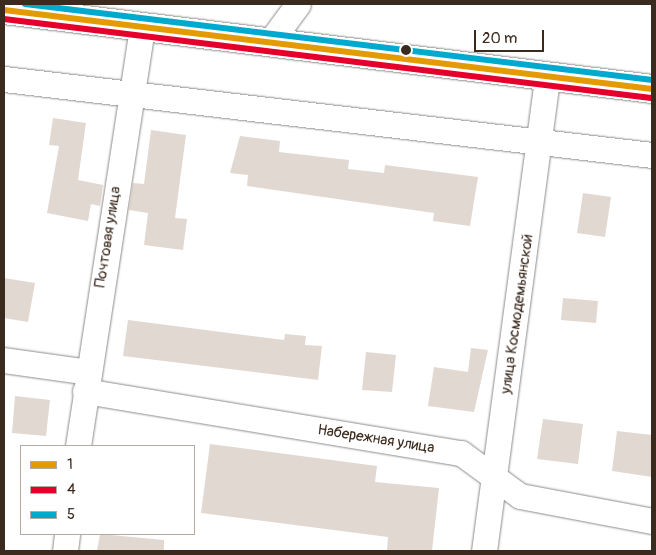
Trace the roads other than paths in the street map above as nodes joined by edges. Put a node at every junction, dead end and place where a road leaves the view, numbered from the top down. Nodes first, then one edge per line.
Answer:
1 (298, 4) edge
2 (4, 10) edge
3 (142, 28) junction
4 (270, 42) junction
5 (547, 77) junction
6 (4, 79) edge
7 (652, 89) edge
8 (129, 95) junction
9 (541, 140) junction
10 (652, 155) edge
11 (4, 360) edge
12 (86, 381) junction
13 (78, 445) edge
14 (494, 479) junction
15 (652, 521) edge
16 (67, 535) edge
17 (65, 551) edge
18 (484, 551) edge

1 - 4 street
2 - 3 main road
3 - 4 main road
3 - 8 street, Почтовая улица
4 - 5 main road
5 - 7 main road
5 - 9 street, улица Космодемьянской
6 - 8 street
8 - 9 street
8 - 12 street, Почтовая улица
9 - 10 street
9 - 14 street, улица Космодемьянской
11 - 12 street, Набережная улица
12 - 13 street, Почтовая улица
12 - 14 street, Набережная улица
14 - 15 street, Набережная улица
14 - 18 street, улица Космодемьянской
16 - 17 street

